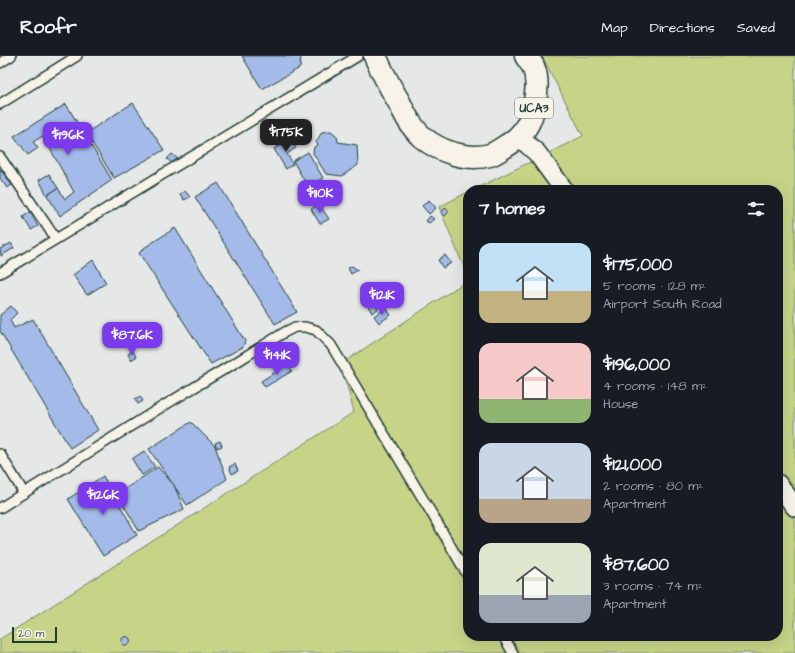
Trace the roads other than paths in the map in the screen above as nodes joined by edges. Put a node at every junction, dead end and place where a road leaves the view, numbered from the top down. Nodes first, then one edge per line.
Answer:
1 (11, 56) edge
2 (77, 56) edge
3 (358, 56) edge
4 (375, 56) edge
5 (526, 56) edge
6 (0, 63) edge
7 (0, 104) edge
8 (511, 143) junction
9 (0, 156) edge
10 (560, 185) edge
11 (56, 238) junction
12 (0, 273) edge
13 (0, 454) edge
14 (783, 491) edge
15 (24, 493) junction
16 (795, 507) edge
17 (0, 508) edge
18 (463, 567) edge
19 (506, 641) edge
20 (513, 653) edge

1 - 6 lane
2 - 7 lane
3 - 11 lane
4 - 8 main road
5 - 8 main road, UCA3
8 - 10 street
9 - 11 lane
11 - 12 lane
13 - 15 lane
14 - 16 street
15 - 17 lane
15 - 18 lane
19 - 20 lane

